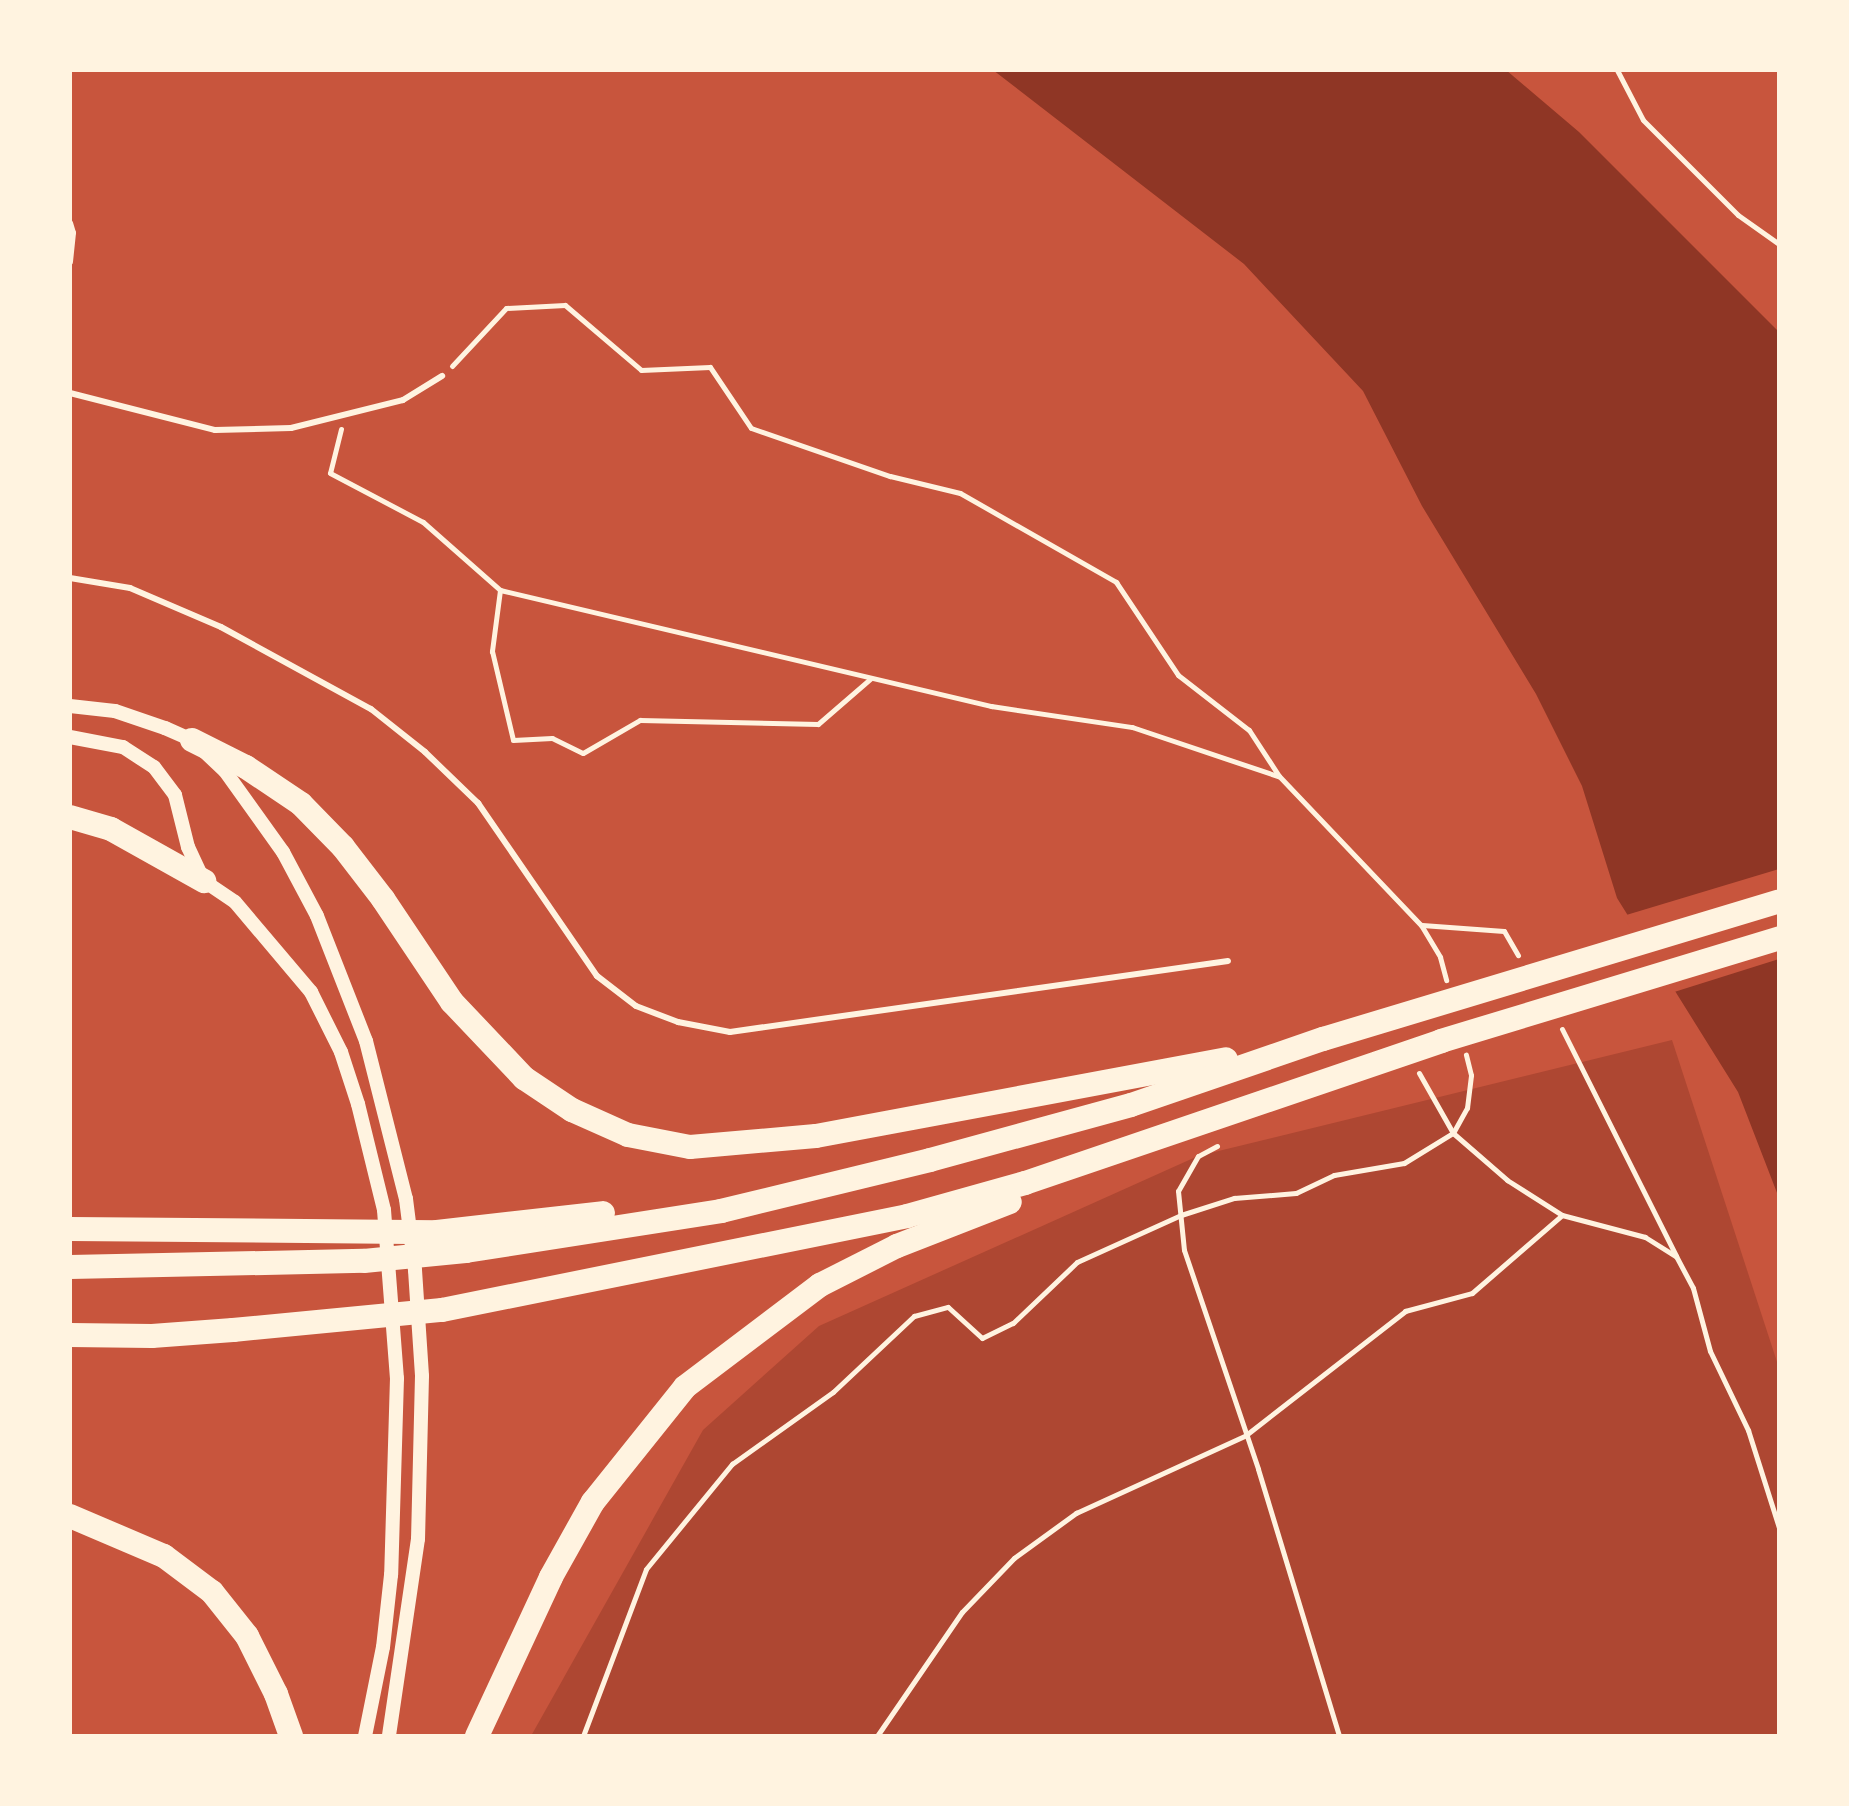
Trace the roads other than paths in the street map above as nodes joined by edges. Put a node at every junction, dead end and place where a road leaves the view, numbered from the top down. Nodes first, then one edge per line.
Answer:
1 (70, 223) edge
2 (70, 262) edge
3 (442, 376) road end
4 (70, 393) edge
5 (70, 578) edge
6 (70, 706) edge
7 (70, 737) edge
8 (192, 740) junction
9 (70, 817) edge
10 (204, 881) junction
11 (1779, 901) edge
12 (1779, 938) edge
13 (1228, 961) dead end
14 (1323, 1039) junction
15 (1452, 1044) junction
16 (804, 1191) junction
17 (70, 1229) edge
18 (70, 1267) edge
19 (70, 1335) edge
20 (70, 1516) edge
21 (291, 1736) edge
22 (365, 1736) edge
23 (389, 1736) edge
24 (477, 1736) edge

1 - 2 lane
3 - 4 lane
5 - 13 lane
6 - 8 street
7 - 10 street
8 - 14 highway
8 - 23 street
9 - 10 highway
10 - 22 street
11 - 14 highway
12 - 15 highway
14 - 16 highway
15 - 19 highway
15 - 24 highway
16 - 17 highway
16 - 18 highway
20 - 21 highway

